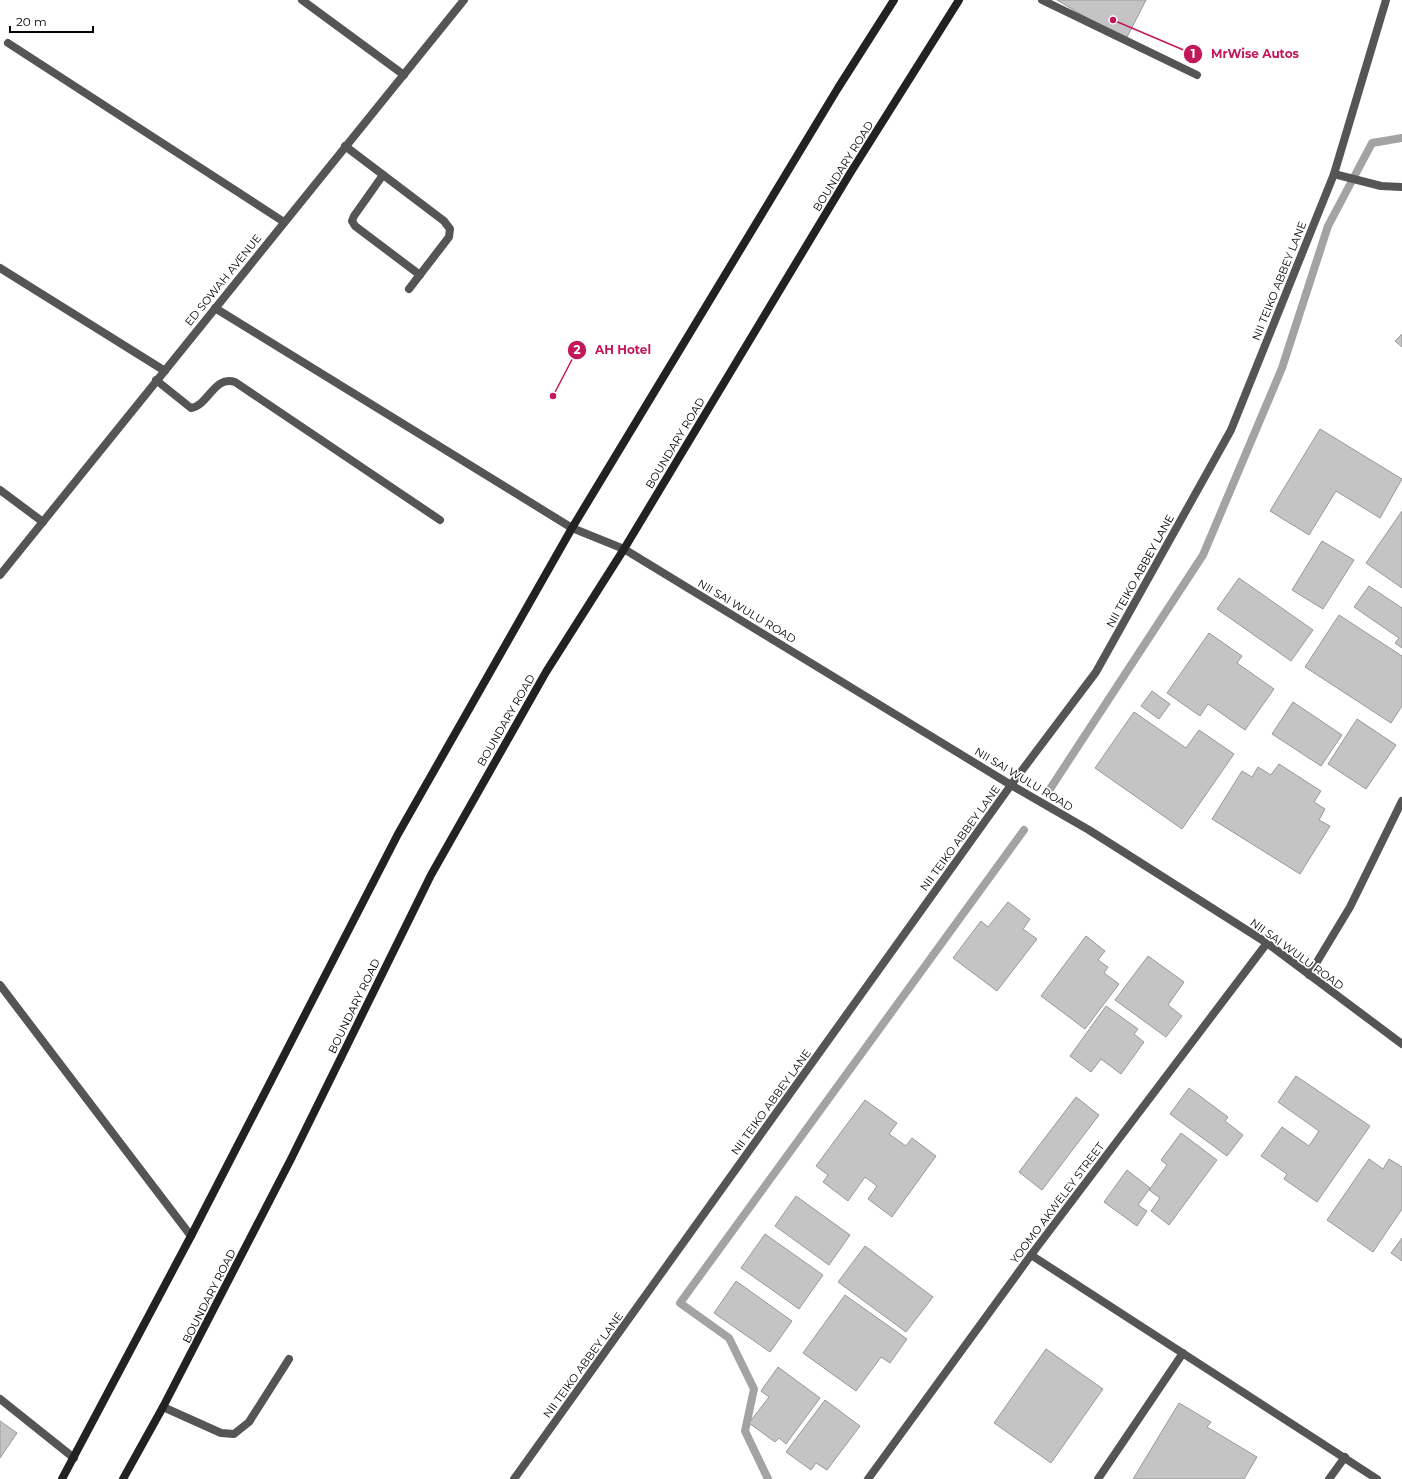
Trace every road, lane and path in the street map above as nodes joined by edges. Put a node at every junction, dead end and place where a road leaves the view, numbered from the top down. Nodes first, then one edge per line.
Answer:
1 (302, 0) edge
2 (464, 0) edge
3 (894, 0) edge
4 (959, 0) edge
5 (1042, 0) edge
6 (1386, 0) edge
7 (8, 43) dead end
8 (404, 75) junction
9 (1197, 75) dead end
10 (345, 146) junction
11 (1334, 174) junction
12 (383, 175) junction
13 (1402, 187) edge
14 (284, 222) junction
15 (0, 268) edge
16 (420, 275) junction
17 (409, 289) dead end
18 (215, 308) junction
19 (164, 371) junction
20 (156, 380) junction
21 (0, 490) edge
22 (440, 520) dead end
23 (43, 522) junction
24 (572, 528) junction
25 (624, 549) junction
26 (0, 575) edge
27 (1011, 785) junction
28 (1402, 801) edge
29 (1266, 943) junction
30 (1309, 975) junction
31 (0, 985) edge
32 (1402, 1044) edge
33 (191, 1236) junction
34 (1032, 1254) junction
35 (1183, 1353) junction
36 (288, 1359) dead end
37 (0, 1399) edge
38 (164, 1407) junction
39 (1345, 1457) junction
40 (74, 1458) junction
41 (62, 1479) edge
42 (123, 1479) edge
43 (514, 1479) edge
44 (868, 1479) edge
45 (1098, 1479) edge
46 (1329, 1479) edge
47 (1377, 1479) edge

1 - 8 street
2 - 8 street, ED SOWAH AVENUE
3 - 24 main road
4 - 25 main road, BOUNDARY ROAD
5 - 9 street
6 - 11 street, NII TEIKO ABBEY LANE
7 - 14 street
8 - 10 street, ED SOWAH AVENUE
10 - 12 street
10 - 14 street, ED SOWAH AVENUE
11 - 13 street
11 - 27 street, NII TEIKO ABBEY LANE
12 - 16 street
12 - 16 street
14 - 18 street, ED SOWAH AVENUE
15 - 19 street
16 - 17 street
18 - 19 street, ED SOWAH AVENUE
18 - 24 street, NII SAI WULU ROAD
19 - 20 street, ED SOWAH AVENUE
20 - 22 street
20 - 23 street, ED SOWAH AVENUE
21 - 23 street
23 - 26 street, ED SOWAH AVENUE
24 - 25 street, NII SAI WULU ROAD
24 - 33 main road
25 - 27 street, NII SAI WULU ROAD
25 - 38 main road, BOUNDARY ROAD
27 - 29 street, NII SAI WULU ROAD
27 - 43 street, NII TEIKO ABBEY LANE
28 - 30 street
29 - 30 street, NII SAI WULU ROAD
29 - 34 street, YOOMO AKWELEY STREET
30 - 32 street, NII SAI WULU ROAD
31 - 33 street
33 - 40 main road
34 - 35 street
34 - 44 street, YOOMO AKWELEY STREET
35 - 39 street
35 - 45 street
36 - 38 street
37 - 40 street
38 - 42 main road, BOUNDARY ROAD
39 - 46 street
39 - 47 street
40 - 41 main road

